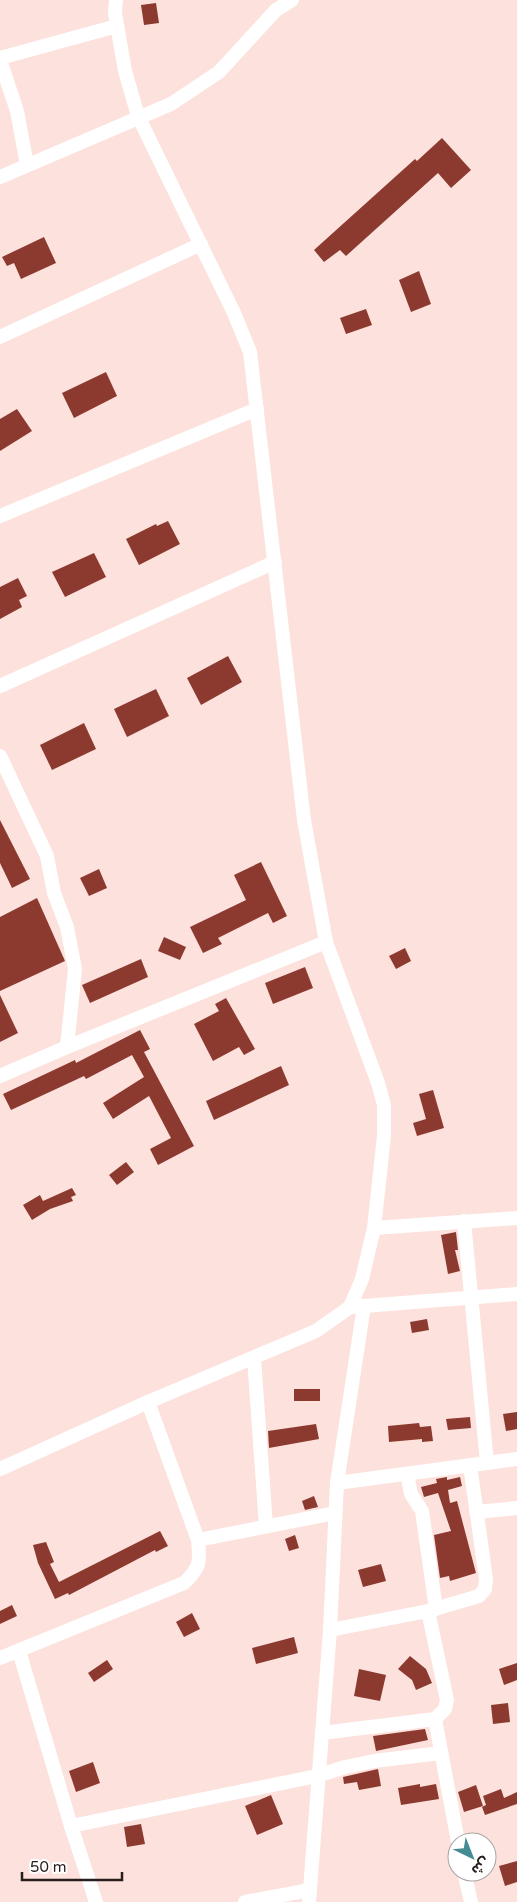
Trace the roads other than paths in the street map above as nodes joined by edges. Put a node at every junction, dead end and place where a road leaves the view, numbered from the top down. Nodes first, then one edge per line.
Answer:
1 (116, 0) edge
2 (292, 0) edge
3 (117, 26) junction
4 (0, 59) edge
5 (138, 116) junction
6 (27, 165) junction
7 (0, 177) edge
8 (201, 244) junction
9 (0, 337) edge
10 (257, 409) junction
11 (0, 516) edge
12 (275, 562) junction
13 (0, 686) edge
14 (0, 756) edge
15 (326, 942) junction
16 (66, 1047) junction
17 (0, 1076) edge
18 (517, 1218) edge
19 (464, 1221) junction
20 (374, 1228) junction
21 (517, 1294) edge
22 (470, 1296) junction
23 (364, 1306) junction
24 (350, 1307) junction
25 (254, 1358) junction
26 (148, 1402) junction
27 (517, 1459) edge
28 (487, 1463) junction
29 (470, 1465) junction
30 (0, 1469) edge
31 (407, 1474) junction
32 (337, 1483) junction
33 (517, 1508) edge
34 (476, 1512) junction
35 (335, 1513) junction
36 (266, 1526) junction
37 (198, 1540) junction
38 (432, 1610) junction
39 (330, 1630) junction
40 (19, 1651) junction
41 (0, 1658) edge
42 (435, 1719) junction
43 (322, 1733) junction
44 (441, 1753) junction
45 (317, 1776) junction
46 (71, 1826) junction
47 (456, 1832) edge
48 (466, 1882) edge
49 (310, 1896) edge
50 (96, 1902) edge
51 (245, 1902) edge
52 (471, 1902) edge

1 - 3 street
2 - 5 street
3 - 4 street
3 - 5 street
4 - 6 street
5 - 6 street
5 - 8 street
6 - 7 street
8 - 9 street
8 - 10 street
10 - 11 street
10 - 12 street
12 - 13 street
12 - 15 street
14 - 16 street
15 - 16 street
15 - 20 street
16 - 17 street
18 - 19 street
19 - 20 street
19 - 22 street
20 - 24 street
21 - 22 street
22 - 23 street
22 - 28 street
23 - 24 street
23 - 32 street
24 - 25 street
25 - 26 street
25 - 36 street
26 - 30 street
26 - 37 street
27 - 28 street
28 - 29 street
29 - 31 street
29 - 34 street
31 - 32 street
31 - 38 street
32 - 35 street
33 - 34 street
34 - 38 street
35 - 36 street
35 - 39 street
36 - 37 street
37 - 40 street
38 - 39 street
38 - 42 street
39 - 43 street
40 - 41 street
40 - 46 street
42 - 43 street
42 - 44 street
43 - 45 street
44 - 45 street
44 - 47 street
45 - 46 street
45 - 49 street
46 - 50 street
48 - 52 street
49 - 51 street

